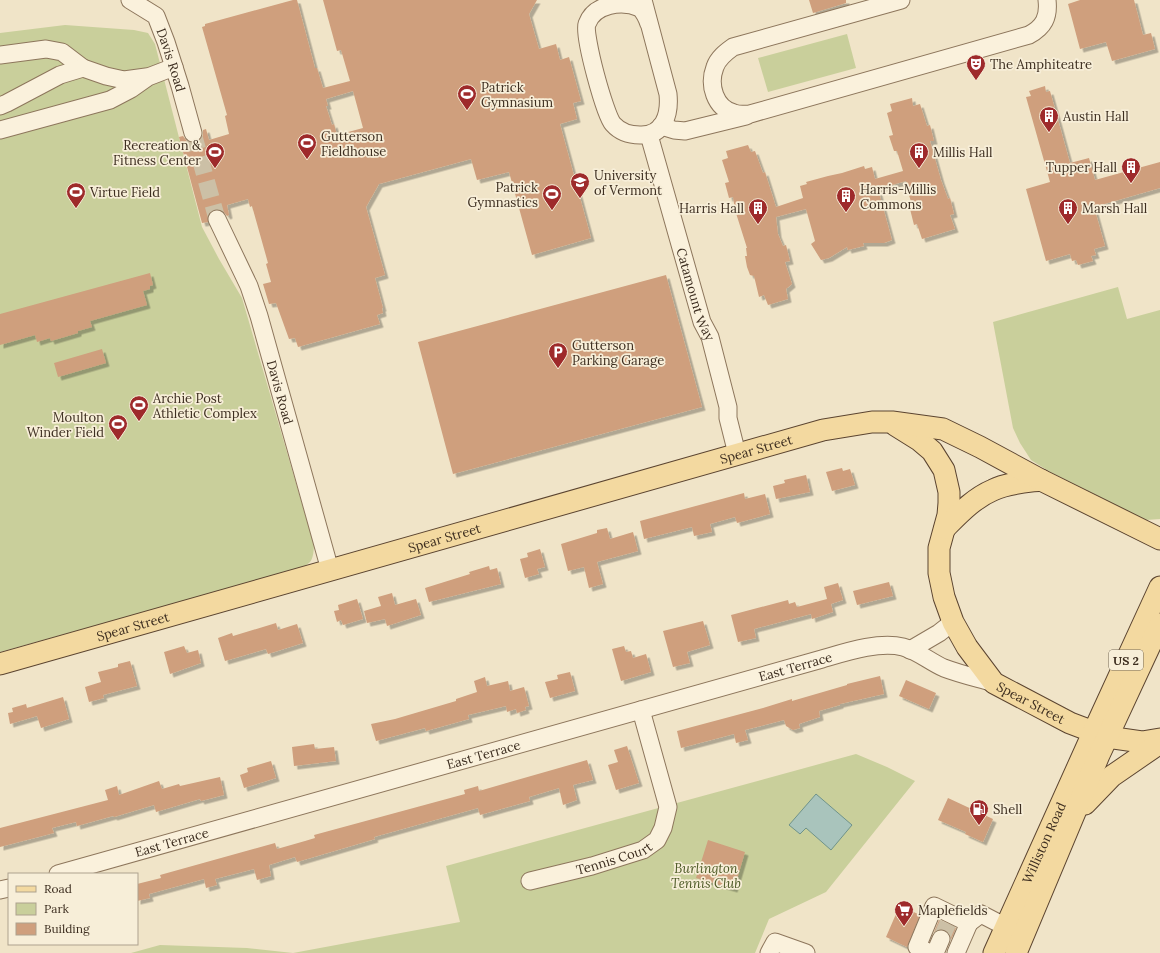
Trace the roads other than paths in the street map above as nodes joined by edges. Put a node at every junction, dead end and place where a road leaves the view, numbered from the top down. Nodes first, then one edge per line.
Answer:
1 (130, 0) edge
2 (642, 0) edge
3 (901, 0) edge
4 (1047, 0) edge
5 (649, 24) junction
6 (0, 55) edge
7 (83, 68) junction
8 (174, 68) junction
9 (148, 77) junction
10 (0, 106) edge
11 (750, 114) junction
12 (0, 130) edge
13 (655, 131) junction
14 (193, 133) tunnel mouth
15 (216, 219) tunnel mouth
16 (892, 422) junction
17 (737, 454) junction
18 (1041, 480) junction
19 (945, 528) junction
20 (1160, 539) edge
21 (330, 570) junction
22 (1160, 587) edge
23 (953, 622) junction
24 (1160, 624) edge
25 (910, 650) junction
26 (0, 664) edge
27 (994, 683) junction
28 (641, 710) junction
29 (1100, 735) junction
30 (1160, 739) edge
31 (1160, 743) edge
32 (1074, 817) junction
33 (62, 873) edge
34 (530, 881) dead end
35 (969, 923) junction
36 (1006, 926) junction
37 (920, 951) edge
38 (769, 953) edge
39 (806, 953) edge
40 (956, 953) edge
41 (994, 953) edge
42 (1016, 953) edge

1 - 8 street, Davis Road
2 - 5 street
3 - 11 street
4 - 11 street
5 - 13 street
5 - 13 street
6 - 7 street
7 - 9 street
7 - 10 street
8 - 9 street
8 - 14 street, Davis Road
9 - 12 street
11 - 13 street
13 - 17 street, Catamount Way
15 - 21 street, Davis Road
16 - 17 main road, Spear Street
16 - 18 main road, Spear Street
16 - 19 main road, Spear Street
17 - 21 main road, Spear Street
18 - 19 main road
18 - 20 main road, Spear Street
19 - 23 main road, Spear Street
21 - 26 main road, Spear Street
22 - 29 main road, US 2
23 - 25 street
23 - 27 main road, Spear Street
24 - 29 main road, US 2
25 - 27 street, East Terrace
25 - 28 street, East Terrace
27 - 29 main road, Spear Street
28 - 33 street, East Terrace
28 - 34 street, Tennis Court
29 - 30 main road, Spear Street
29 - 32 main road, Williston Road / US 2
29 - 36 main road, Williston Road / US 2
31 - 32 main road
32 - 42 main road, Williston Road / US 2
35 - 36 street
35 - 37 street
35 - 40 street
36 - 41 main road, Williston Road / US 2
38 - 39 street

